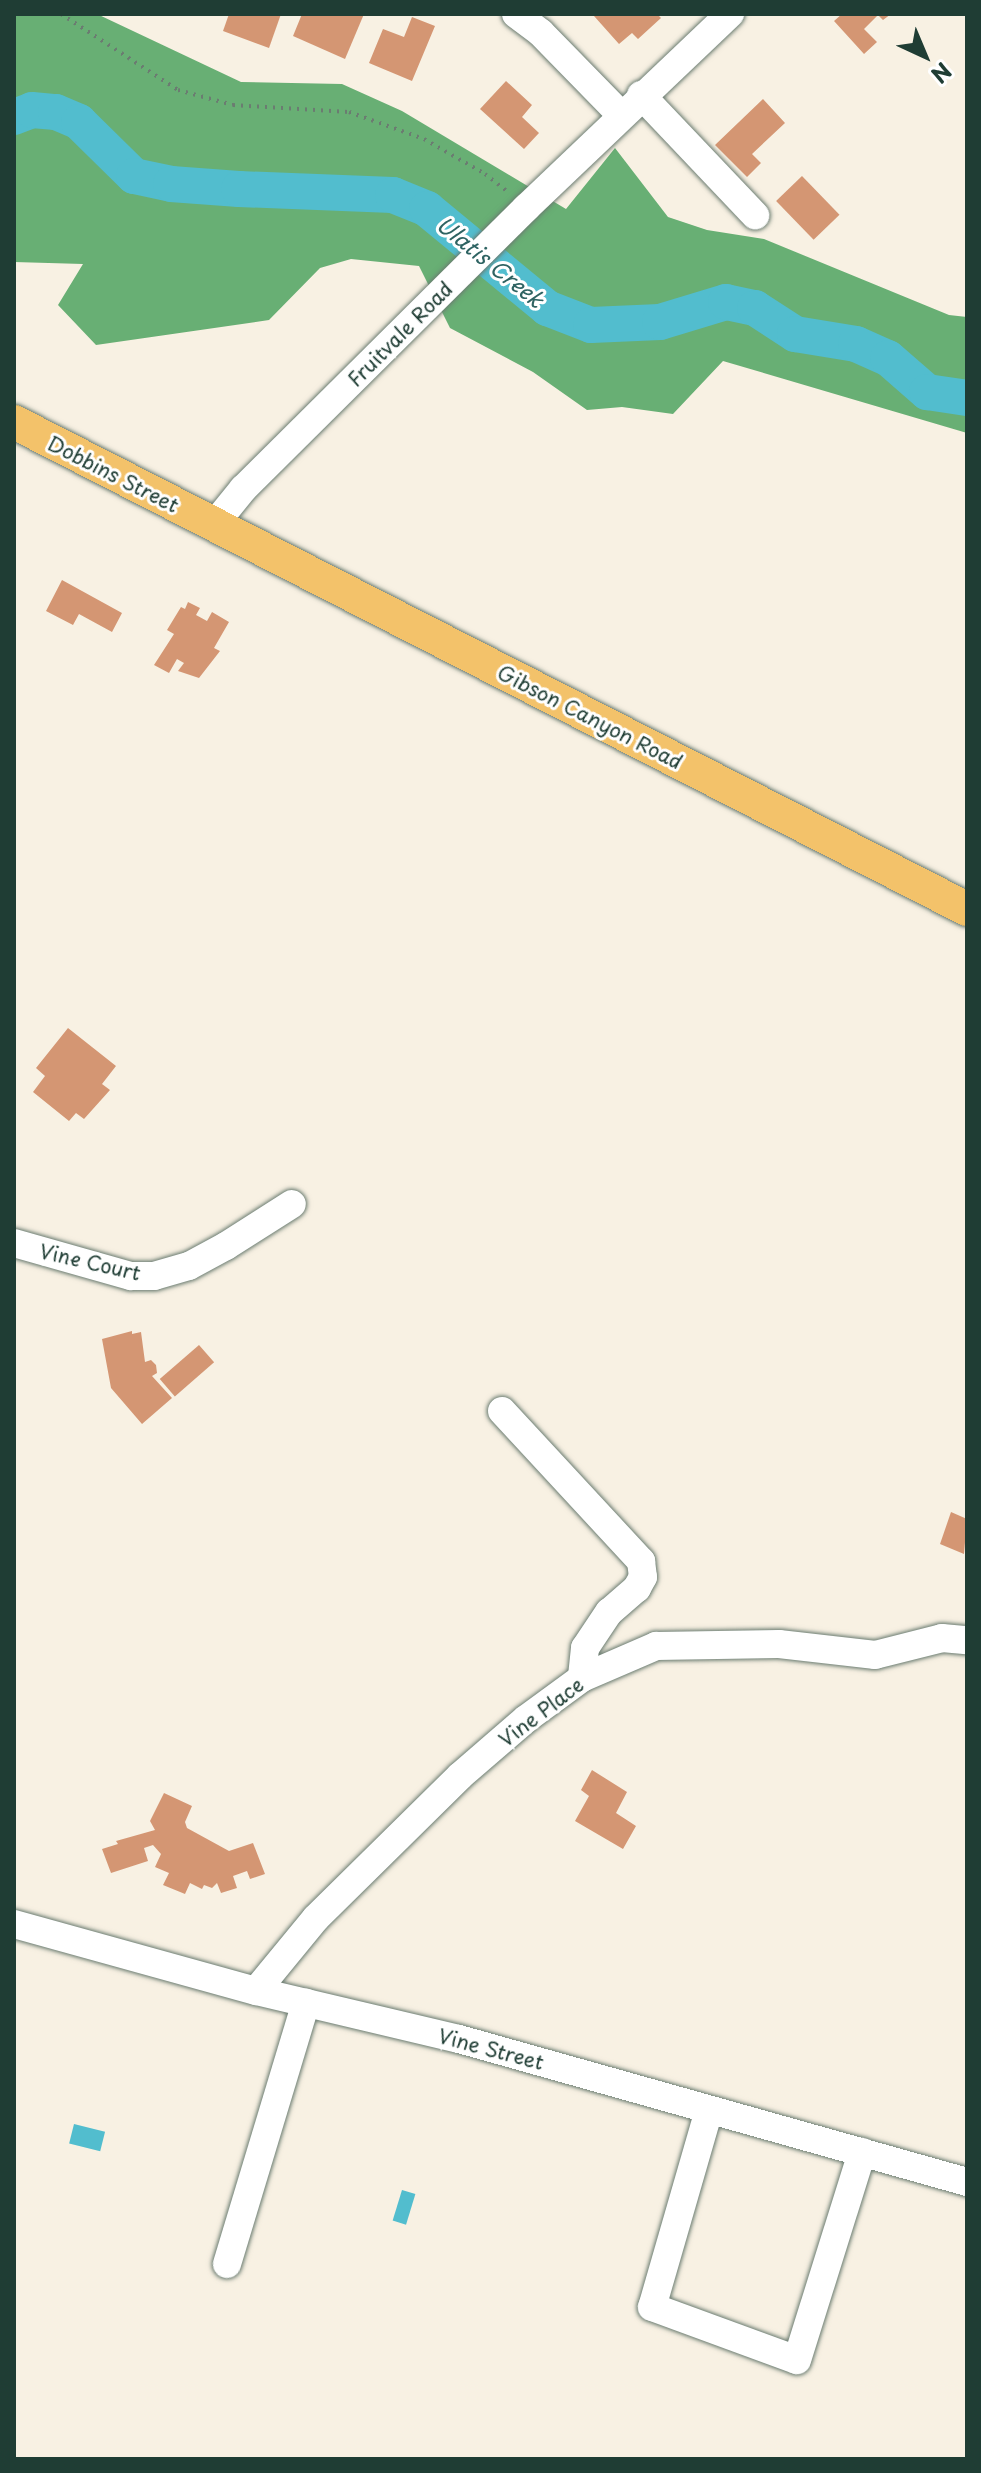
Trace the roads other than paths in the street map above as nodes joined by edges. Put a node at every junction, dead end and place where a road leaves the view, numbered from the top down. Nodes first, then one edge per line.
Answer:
1 (516, 14) edge
2 (730, 14) edge
3 (641, 95) junction
4 (621, 115) junction
5 (755, 215) dead end
6 (14, 422) edge
7 (213, 526) junction
8 (967, 909) edge
9 (292, 1204) dead end
10 (14, 1243) edge
11 (502, 1411) dead end
12 (967, 1640) edge
13 (582, 1678) junction
14 (14, 1924) edge
15 (256, 1991) junction
16 (306, 2003) junction
17 (709, 2110) junction
18 (862, 2152) junction
19 (964, 2174) edge
20 (227, 2264) dead end

1 - 4 street
2 - 3 street, Fruitvale Road
3 - 4 street, Fruitvale Road
3 - 5 street
4 - 7 street, Fruitvale Road
6 - 7 main road, Dobbins Street
7 - 8 main road, Gibson Canyon Road
9 - 10 street, Vine Court
11 - 13 street
12 - 13 street, Vine Place
13 - 15 street, Vine Place
14 - 15 street, Vine Street
15 - 16 street, Vine Street
16 - 17 street, Vine Street
16 - 20 street
17 - 18 street, Vine Street
17 - 18 street
18 - 19 street, Vine Street

